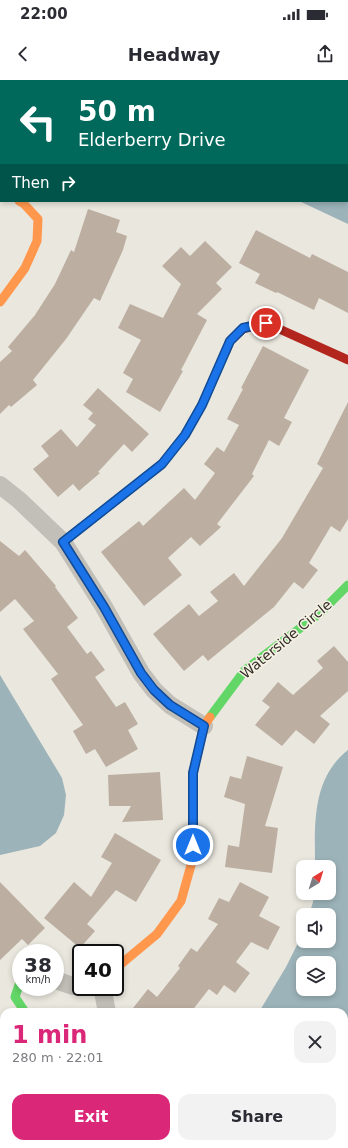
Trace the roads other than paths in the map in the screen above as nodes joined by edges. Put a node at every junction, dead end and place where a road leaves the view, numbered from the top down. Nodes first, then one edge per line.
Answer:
1 (21, 202) edge
2 (0, 302) edge
3 (348, 360) edge
4 (0, 485) edge
5 (63, 542) junction
6 (348, 585) edge
7 (204, 726) junction
8 (124, 962) edge
9 (15, 996) edge
10 (104, 996) edge
11 (22, 1008) edge
12 (106, 1008) edge

1 - 2 street
3 - 5 street
4 - 5 street
5 - 7 street
6 - 7 street, Waterside Circle
7 - 8 street, Waterside Circle
9 - 11 street
10 - 12 street

